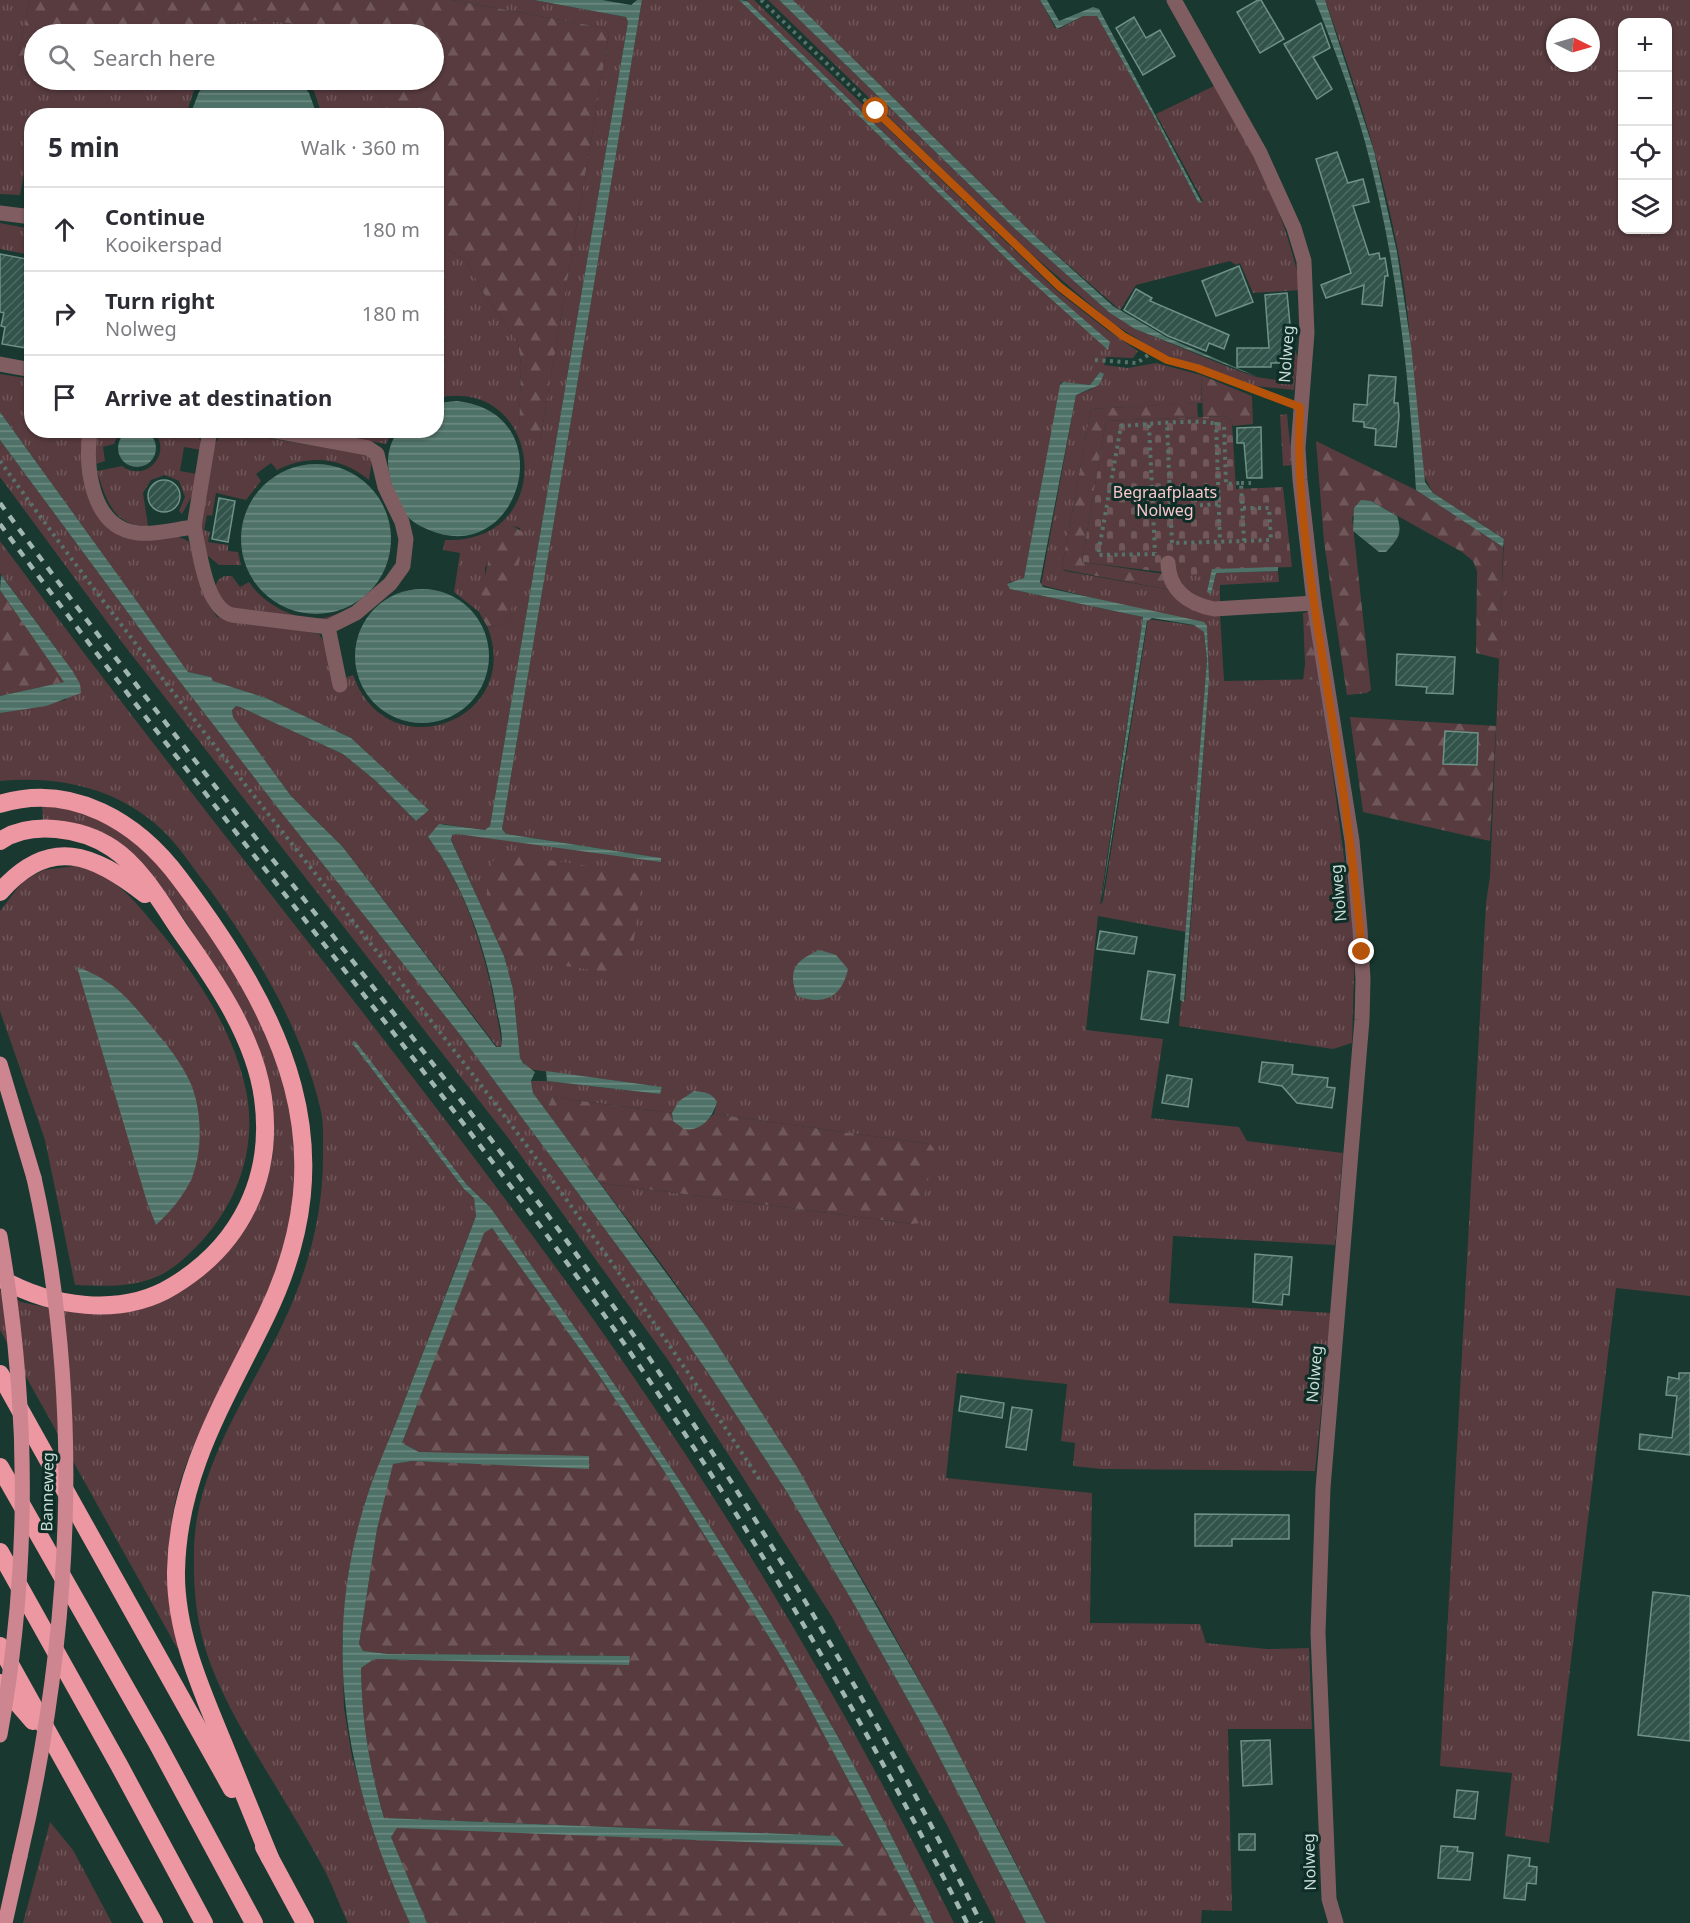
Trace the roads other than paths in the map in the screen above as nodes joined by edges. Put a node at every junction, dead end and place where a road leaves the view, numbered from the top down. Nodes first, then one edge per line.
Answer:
1 (1174, 0) edge
2 (0, 213) edge
3 (24, 216) edge
4 (0, 364) edge
5 (24, 368) edge
6 (90, 438) edge
7 (209, 438) edge
8 (309, 438) edge
9 (194, 527) junction
10 (1168, 563) road end
11 (1314, 603) junction
12 (328, 627) junction
13 (340, 685) dead end
14 (0, 794) edge
15 (9, 802) edge
16 (0, 841) edge
17 (0, 892) edge
18 (164, 907) junction
19 (0, 1064) edge
20 (0, 1236) edge
21 (0, 1278) edge
22 (0, 1374) edge
23 (0, 1467) edge
24 (0, 1552) edge
25 (0, 1646) edge
26 (0, 1683) edge
27 (0, 1735) edge
28 (58, 1750) junction
29 (270, 1858) junction
30 (5, 1923) edge
31 (154, 1923) edge
32 (204, 1923) edge
33 (254, 1923) edge
34 (305, 1923) edge
35 (1336, 1923) edge

1 - 11 street, Nolweg
2 - 3 street
4 - 5 street
6 - 9 street
7 - 9 street
8 - 12 street
9 - 12 street
10 - 11 street
11 - 35 street, Nolweg
12 - 13 street
14 - 15 highway
15 - 29 highway
16 - 18 highway
17 - 18 highway
18 - 21 highway
19 - 30 main road, Banneweg, bridge
20 - 27 main road, Banneweg, bridge
22 - 29 highway
23 - 33 highway
24 - 32 highway
25 - 28 highway
26 - 28 highway
28 - 31 highway
29 - 34 highway

